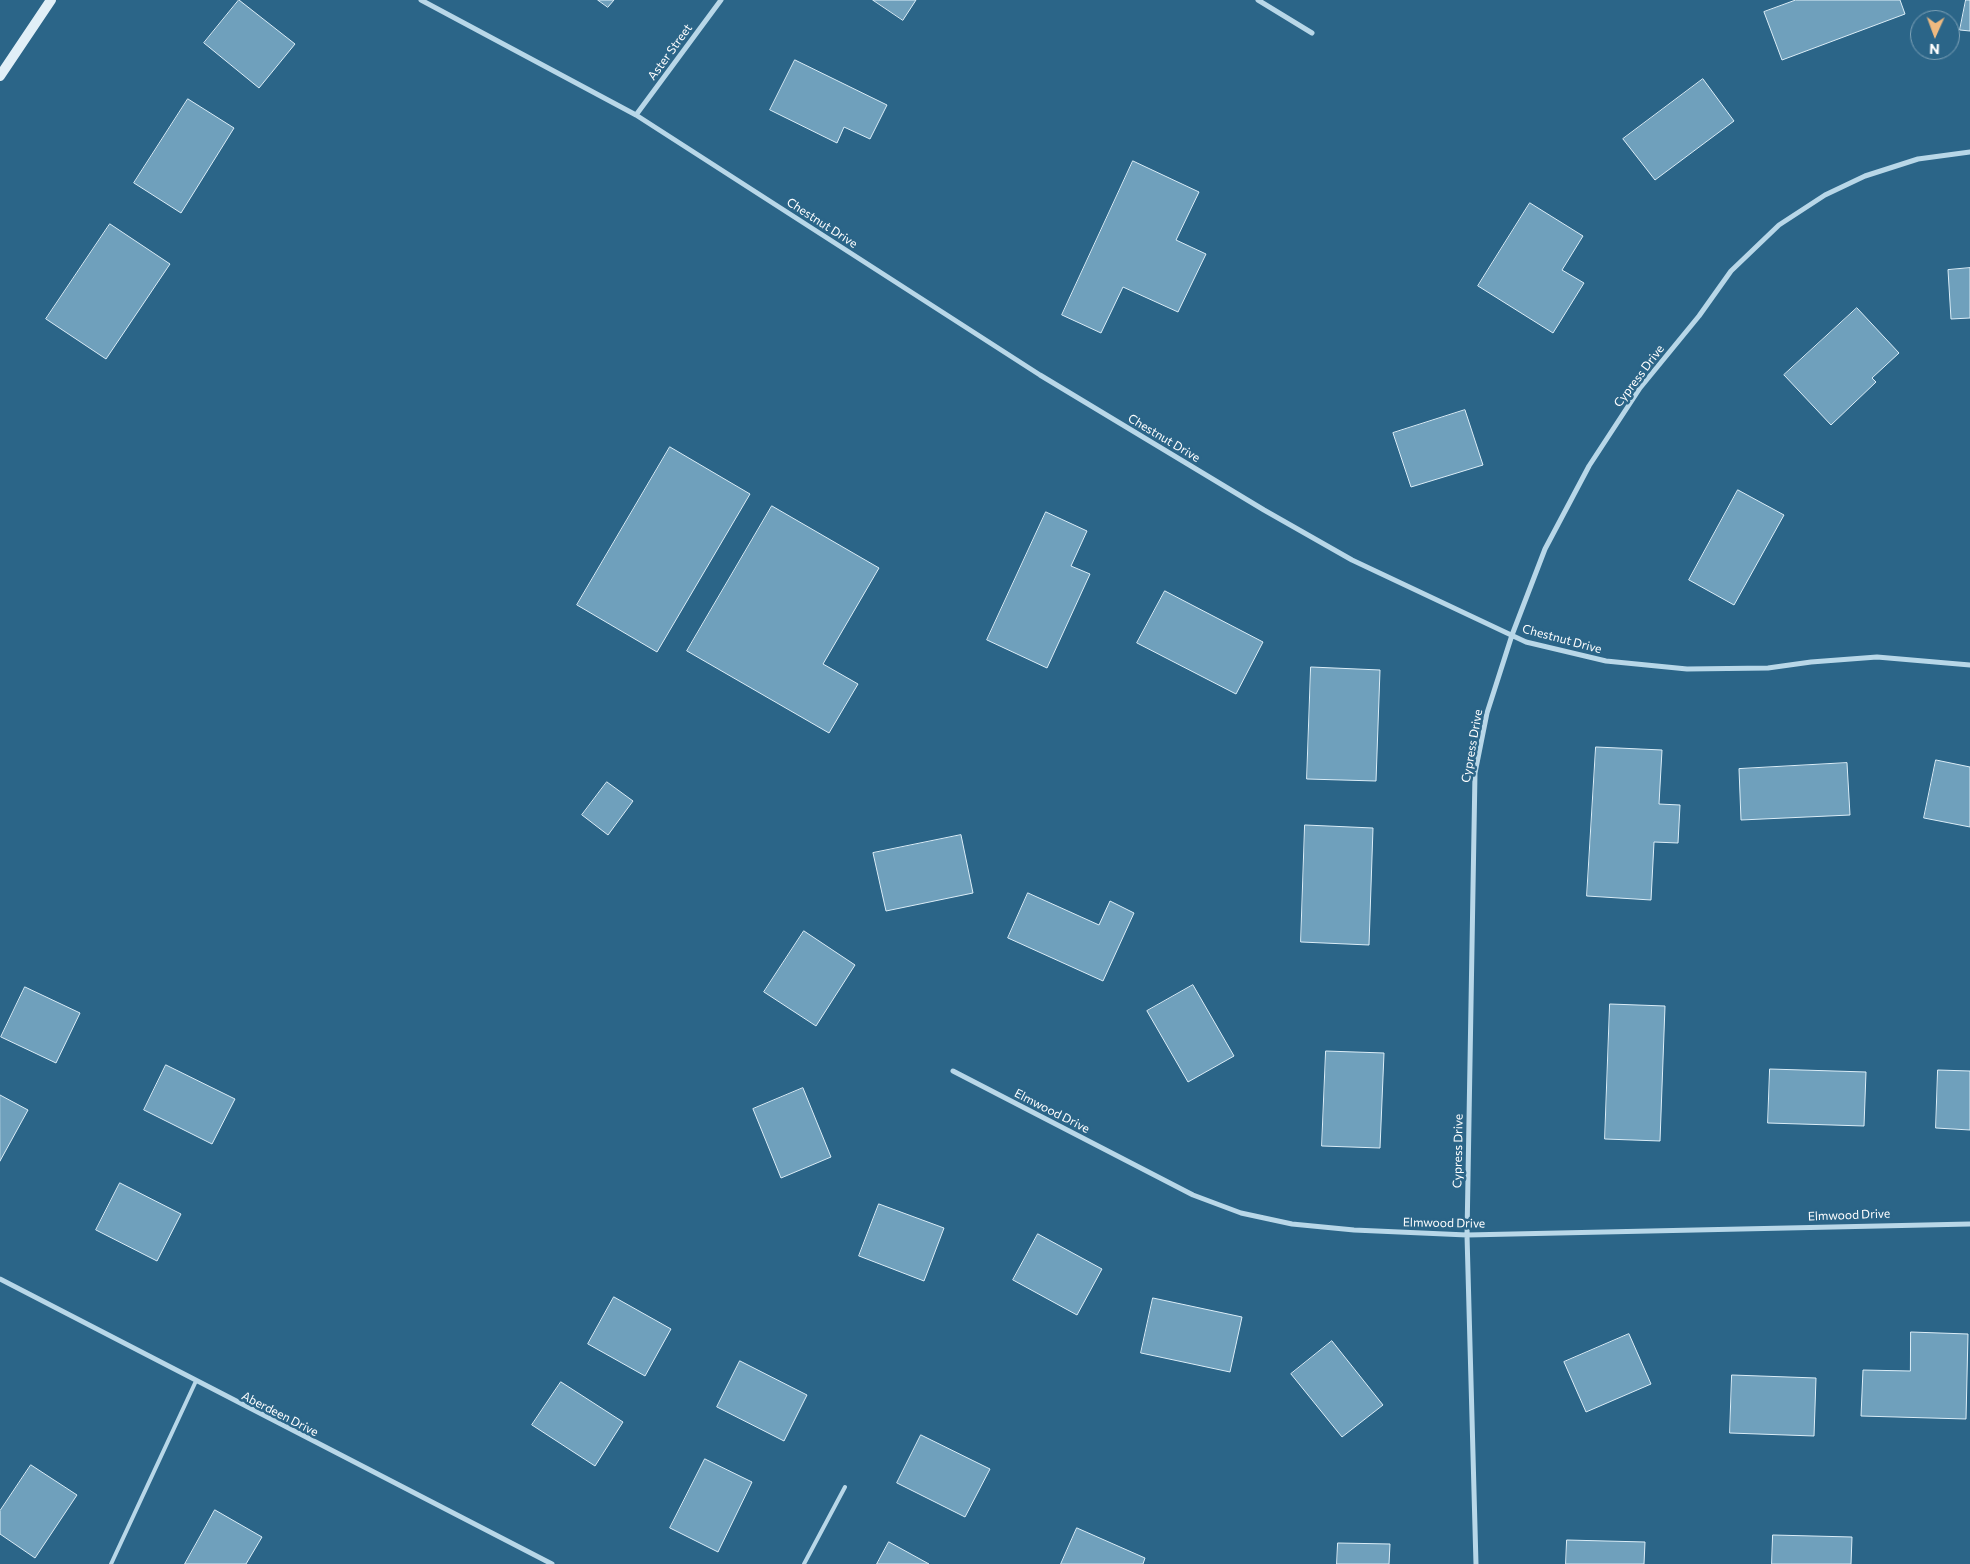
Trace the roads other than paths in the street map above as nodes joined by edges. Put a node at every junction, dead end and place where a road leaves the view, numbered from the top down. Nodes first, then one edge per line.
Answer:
1 (51, 0) edge
2 (421, 0) edge
3 (721, 0) edge
4 (1258, 0) edge
5 (1312, 33) dead end
6 (0, 76) edge
7 (636, 115) junction
8 (1970, 152) edge
9 (1512, 635) junction
10 (1970, 665) edge
11 (953, 1071) dead end
12 (1970, 1224) edge
13 (1467, 1235) junction
14 (0, 1280) edge
15 (196, 1381) junction
16 (845, 1487) dead end
17 (112, 1564) edge
18 (552, 1564) edge
19 (804, 1564) edge
20 (1476, 1564) edge

1 - 6 main road
2 - 7 street, Chestnut Drive
3 - 7 street, Aster Street
4 - 5 street
7 - 9 street, Chestnut Drive
8 - 9 street, Cypress Drive
9 - 10 street, Chestnut Drive
9 - 13 street, Cypress Drive
11 - 13 street, Elmwood Drive
12 - 13 street, Elmwood Drive
13 - 20 street, Cypress Drive
14 - 15 street, Aberdeen Drive
15 - 17 lane
15 - 18 street, Aberdeen Drive
16 - 19 lane

